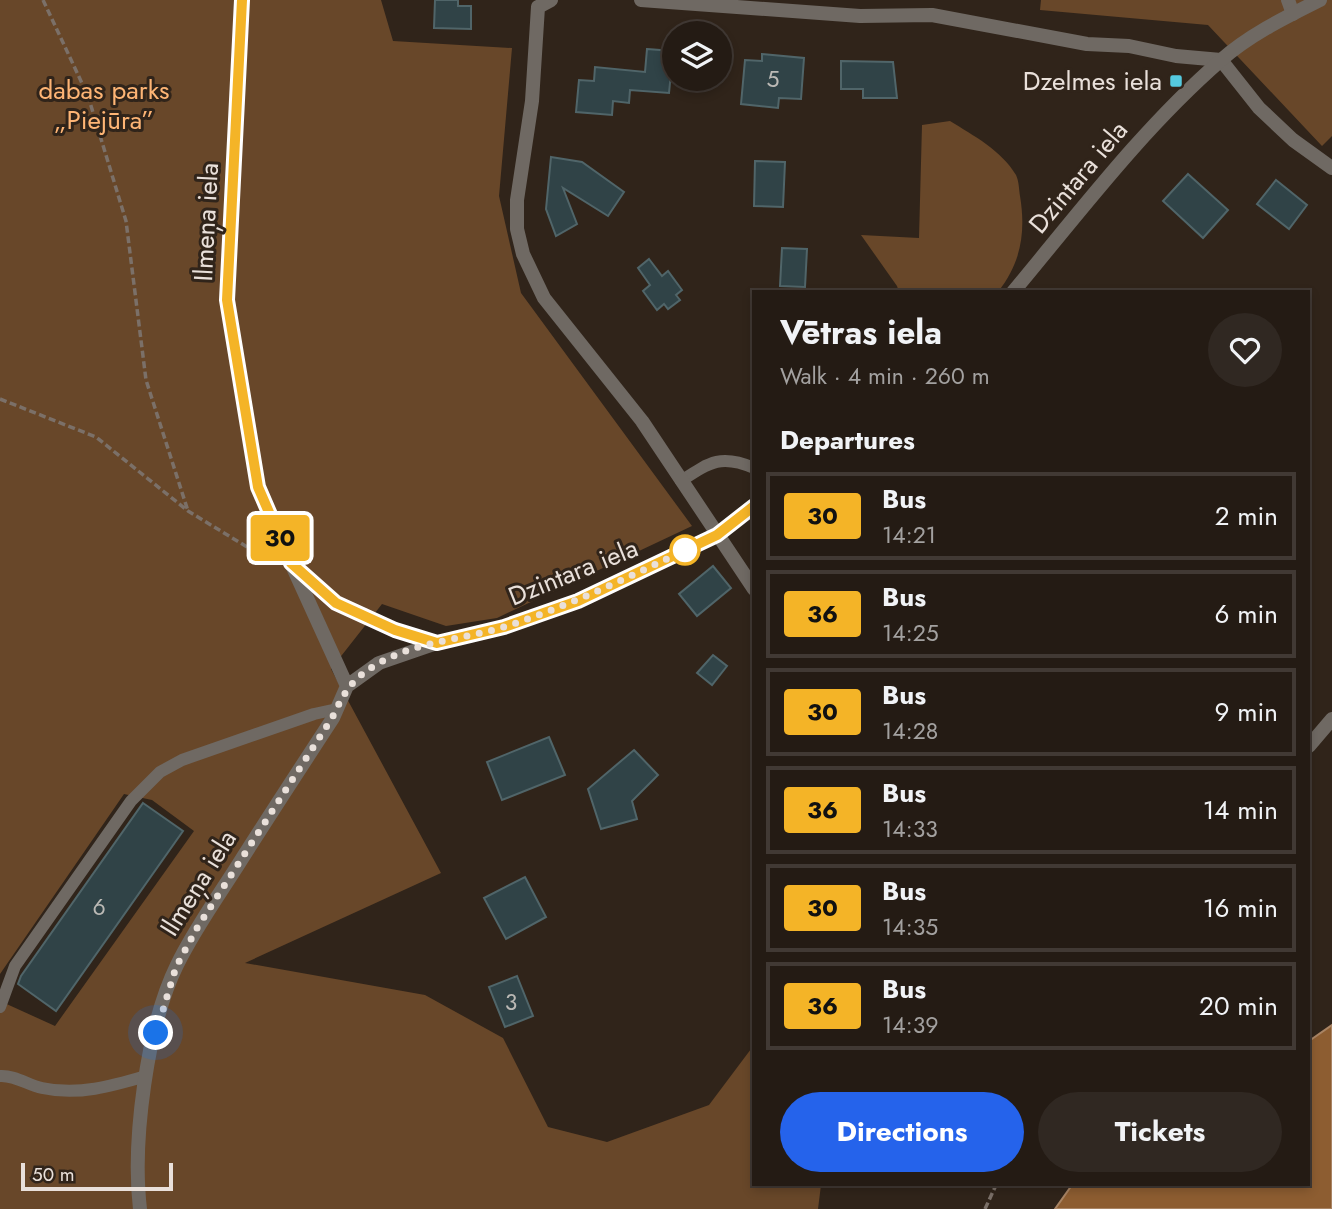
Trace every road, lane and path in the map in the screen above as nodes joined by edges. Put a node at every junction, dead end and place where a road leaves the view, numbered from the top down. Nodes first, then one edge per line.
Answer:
1 (43, 0) edge
2 (242, 0) edge
3 (641, 0) edge
4 (1320, 0) edge
5 (545, 4) edge
6 (1291, 7) edge
7 (1221, 60) junction
8 (1332, 168) edge
9 (1015, 290) edge
10 (0, 399) edge
11 (752, 467) edge
12 (681, 481) junction
13 (752, 508) edge
14 (188, 511) junction
15 (717, 535) junction
16 (291, 563) junction
17 (752, 586) edge
18 (437, 643) junction
19 (347, 686) junction
20 (337, 709) junction
21 (1332, 719) edge
22 (1310, 745) edge
23 (0, 1007) edge
24 (0, 1076) edge
25 (146, 1076) junction
26 (996, 1186) edge
27 (140, 1209) edge
28 (985, 1209) edge

1 - 14 path
2 - 16 street, Ilmeņa iela
3 - 7 street
4 - 6 street, Dzintara iela
5 - 12 street
6 - 7 street, Dzintara iela
7 - 8 street
7 - 9 street, Dzintara iela
10 - 14 path
11 - 12 lane
12 - 15 street
13 - 15 street, Dzintara iela
14 - 16 path
15 - 17 street
15 - 18 street, Dzintara iela
16 - 18 street, Ilmeņa iela
16 - 19 street, Ilmeņa iela
18 - 19 street
19 - 20 street, Ilmeņa iela
20 - 23 lane
20 - 25 street, Ilmeņa iela
21 - 22 street
24 - 25 lane
25 - 27 street, Ilmeņa iela
26 - 28 path

